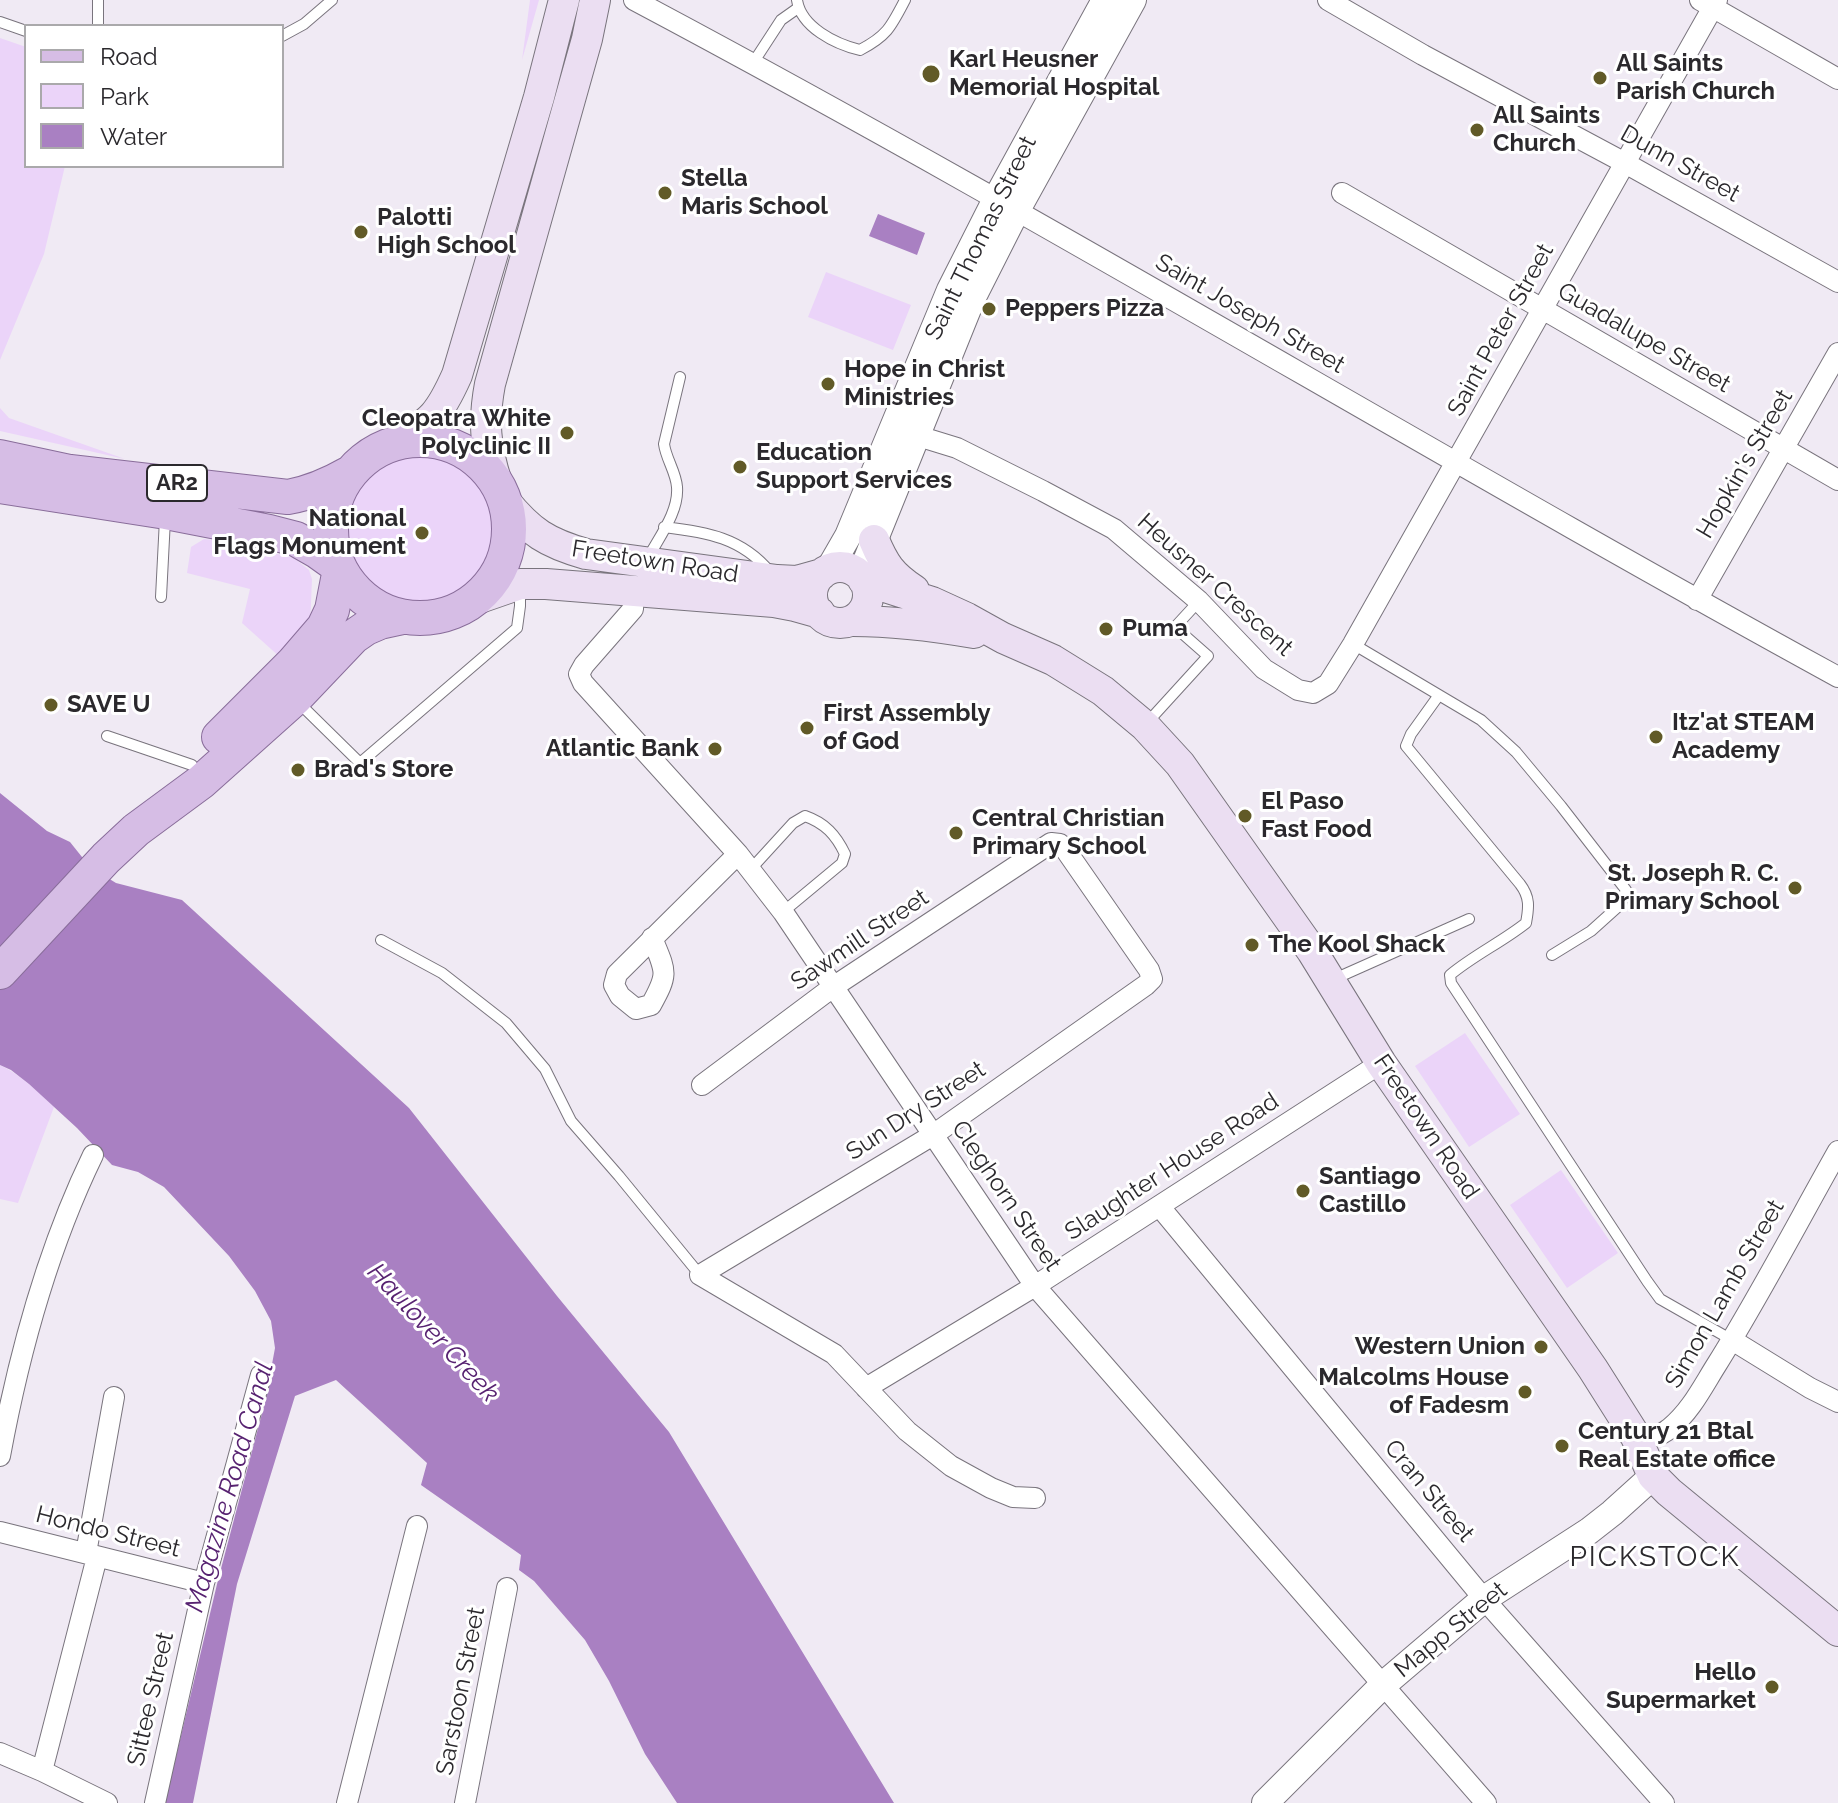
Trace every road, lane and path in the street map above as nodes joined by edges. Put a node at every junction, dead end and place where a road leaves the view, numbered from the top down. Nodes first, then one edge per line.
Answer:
1 (98, 0) edge
2 (332, 0) edge
3 (564, 0) edge
4 (595, 0) edge
5 (634, 0) edge
6 (905, 0) edge
7 (1105, 0) edge
8 (1133, 0) edge
9 (1328, 0) edge
10 (1710, 2) edge
11 (798, 4) edge
12 (0, 22) edge
13 (98, 24) edge
14 (24, 30) edge
15 (284, 35) edge
16 (753, 63) junction
17 (1838, 79) edge
18 (1625, 163) junction
19 (1342, 193) dead end
20 (1006, 204) junction
21 (1838, 282) edge
22 (1543, 309) junction
23 (1838, 353) edge
24 (680, 377) dead end
25 (905, 432) junction
26 (397, 442) junction
27 (1783, 449) junction
28 (0, 457) edge
29 (1456, 463) junction
30 (350, 473) junction
31 (1838, 480) edge
32 (0, 486) edge
33 (501, 492) junction
34 (166, 512) junction
35 (664, 527) junction
36 (874, 540) junction
37 (339, 568) junction
38 (826, 572) junction
39 (640, 577) junction
40 (862, 578) junction
41 (777, 580) junction
42 (520, 584) junction
43 (161, 597) dead end
44 (474, 600) junction
45 (1697, 600) junction
46 (1199, 601) junction
47 (932, 602) junction
48 (820, 613) junction
49 (403, 617) junction
50 (853, 621) junction
51 (1003, 638) junction
52 (1353, 644) junction
53 (1838, 677) edge
54 (1328, 684) joint
55 (1439, 695) junction
56 (295, 698) junction
57 (1145, 726) junction
58 (107, 736) dead end
59 (192, 765) junction
60 (136, 830) junction
61 (1051, 843) joint
62 (744, 862) junction
63 (783, 912) junction
64 (1469, 919) dead end
65 (652, 938) dead end
66 (381, 940) dead end
67 (1552, 955) dead end
68 (0, 972) edge
69 (1330, 981) junction
70 (833, 987) junction
71 (1381, 1063) junction
72 (702, 1085) dead end
73 (933, 1135) junction
74 (1838, 1151) edge
75 (93, 1155) dead end
76 (1160, 1207) junction
77 (700, 1275) junction
78 (1035, 1286) junction
79 (1732, 1340) junction
80 (261, 1375) dead end
81 (866, 1388) junction
82 (114, 1397) dead end
83 (1838, 1402) edge
84 (1636, 1437) junction
85 (0, 1456) edge
86 (1653, 1476) junction
87 (1035, 1498) dead end
88 (417, 1526) dead end
89 (0, 1532) edge
90 (92, 1555) junction
91 (204, 1583) junction
92 (507, 1588) dead end
93 (1484, 1599) junction
94 (1838, 1631) edge
95 (1383, 1685) junction
96 (0, 1753) edge
97 (42, 1771) junction
98 (107, 1803) edge
99 (155, 1803) edge
100 (347, 1803) edge
101 (465, 1803) edge
102 (1265, 1803) edge
103 (1486, 1803) edge
104 (1664, 1803) edge

1 - 13 lane
2 - 15 lane
3 - 26 main road
4 - 33 main road
5 - 16 street, Saint Joseph Street
6 - 11 lane
7 - 20 street, Saint Thomas Street
8 - 20 street, Saint Thomas Street
9 - 18 street, Dunn Street
10 - 17 street
10 - 18 street, Saint Peter Street
11 - 16 lane
12 - 14 lane
16 - 20 street, Saint Joseph Street
18 - 21 street, Dunn Street
18 - 22 street, Saint Peter Street
19 - 22 street, Guadalupe Street
20 - 25 street, Saint Thomas Street
20 - 29 street, Saint Joseph Street
22 - 27 street, Guadalupe Street
22 - 29 street, Saint Peter Street
23 - 27 street, Hopkin's Street
24 - 35 lane
25 - 36 street, Saint Thomas Street
25 - 38 street, Saint Thomas Street
25 - 46 street, Heusner Crescent
26 - 30 main road
26 - 33 main road
27 - 31 street, Guadalupe Street
27 - 45 street, Hopkin's Street
28 - 30 main road, AR2
29 - 45 street, Saint Joseph Street
29 - 52 street, Saint Peter Street
30 - 37 main road
32 - 34 main road, AR2
33 - 39 main road, Freetown Road
33 - 44 main road
34 - 37 main road, AR2
34 - 43 lane
35 - 39 lane
35 - 41 lane
36 - 40 street, Saint Thomas Street
36 - 47 main road
37 - 49 main road
37 - 59 main road
38 - 40 main road
38 - 41 main road, Freetown Road
38 - 48 main road
39 - 41 main road, Freetown Road
39 - 42 main road, Freetown Road
39 - 48 main road, Freetown Road
39 - 62 street, Cleghorn Street
40 - 47 main road, Freetown Road
40 - 50 main road
42 - 44 main road
42 - 56 lane
44 - 49 main road
45 - 53 street, Saint Joseph Street
46 - 54 street, Heusner Crescent
46 - 57 lane
47 - 51 main road, Freetown Road
48 - 50 main road
49 - 56 main road
50 - 51 main road, Freetown Road
51 - 57 main road, Freetown Road
52 - 54 street, Saint Peter Street
52 - 55 lane
55 - 67 lane
55 - 79 lane
56 - 60 main road
57 - 69 main road, Freetown Road
58 - 59 lane
59 - 60 main road
60 - 68 main road
61 - 70 street, Sawmill Street
61 - 73 street, Sun Dry Street
62 - 63 street, Cleghorn Street
62 - 63 lane
62 - 65 street
63 - 70 street, Cleghorn Street
64 - 69 lane
66 - 77 lane
69 - 71 main road, Freetown Road
70 - 72 street, Sawmill Street
70 - 73 street, Cleghorn Street
71 - 76 street, Slaughter House Road
71 - 84 main road, Freetown Road
73 - 77 street, Sun Dry Street
73 - 78 street, Cleghorn Street
74 - 79 street, Simon Lamb Street
75 - 85 street
76 - 78 street, Slaughter House Road
76 - 93 street, Cran Street
77 - 81 street
78 - 81 street, Slaughter House Road
78 - 95 street, Cleghorn Street
79 - 83 street
79 - 84 street, Simon Lamb Street
80 - 91 street, Sittee Street
81 - 87 street
82 - 90 street
84 - 86 main road, Freetown Road
86 - 93 street, Mapp Street
86 - 94 main road, Freetown Road
88 - 100 street
89 - 90 street, Hondo Street
90 - 91 street, Hondo Street
90 - 97 street
91 - 99 street, Sittee Street
92 - 101 street, Sarstoon Street
93 - 95 street, Mapp Street
93 - 104 street, Cran Street
95 - 102 street, Mapp Street
95 - 103 street, Cleghorn Street
96 - 97 street
97 - 98 street

